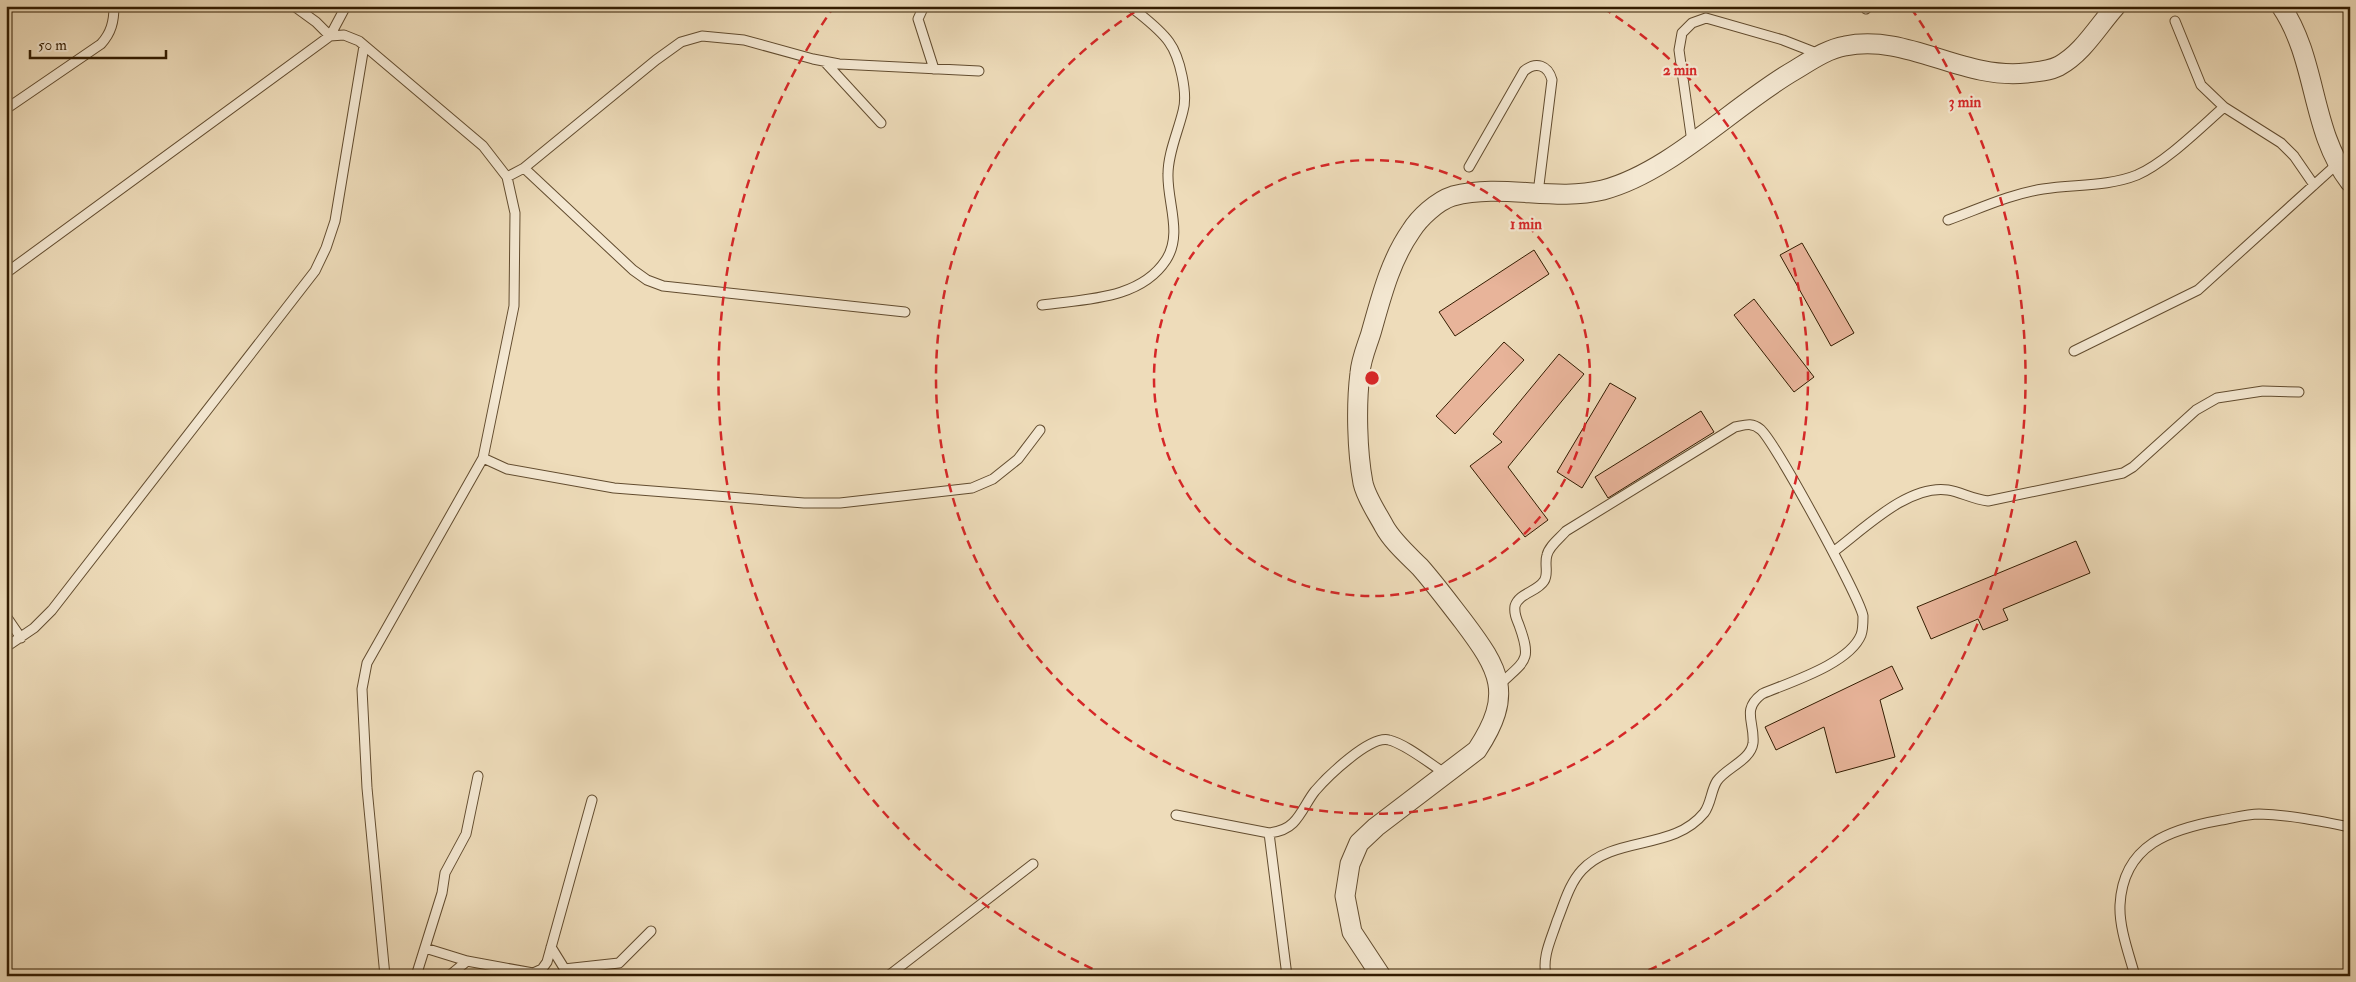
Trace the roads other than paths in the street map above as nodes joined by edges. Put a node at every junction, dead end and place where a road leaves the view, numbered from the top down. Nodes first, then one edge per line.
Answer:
1 (114, 6) edge
2 (294, 6) edge
3 (346, 6) edge
4 (924, 6) edge
5 (1130, 6) edge
6 (2116, 6) edge
7 (2281, 6) edge
8 (2175, 21) dead end
9 (330, 36) junction
10 (364, 46) junction
11 (1820, 55) junction
12 (824, 61) junction
13 (934, 69) junction
14 (979, 71) dead end
15 (2224, 107) junction
16 (6, 109) edge
17 (881, 123) dead end
18 (1692, 142) junction
19 (2336, 165) junction
20 (1469, 166) dead end
21 (524, 168) junction
22 (507, 177) junction
23 (2350, 182) edge
24 (2314, 184) junction
25 (1538, 193) junction
26 (1948, 220) dead end
27 (6, 273) edge
28 (1042, 305) dead end
29 (905, 312) dead end
30 (2074, 351) dead end
31 (2299, 392) dead end
32 (1040, 430) dead end
33 (483, 458) junction
34 (1833, 552) junction
35 (6, 616) edge
36 (21, 638) junction
37 (6, 647) edge
38 (1499, 685) junction
39 (1446, 774) junction
40 (478, 776) dead end
41 (592, 800) dead end
42 (1176, 815) dead end
43 (2350, 827) edge
44 (1269, 833) junction
45 (1033, 864) dead end
46 (651, 931) dead end
47 (551, 946) junction
48 (425, 948) junction
49 (467, 961) junction
50 (566, 972) edge
51 (385, 976) edge
52 (416, 976) edge
53 (450, 976) edge
54 (888, 976) edge
55 (1287, 976) edge
56 (1381, 976) edge
57 (1546, 976) edge
58 (2135, 976) edge

1 - 16 lane
2 - 9 lane
3 - 9 lane
4 - 13 lane
5 - 28 lane
6 - 11 street
7 - 19 street
8 - 15 lane
9 - 10 lane
9 - 27 lane
10 - 22 lane
10 - 36 lane
11 - 18 street
11 - 18 lane
12 - 13 lane
12 - 17 lane
12 - 21 lane
13 - 14 lane
15 - 24 lane
15 - 26 lane
18 - 25 street
19 - 23 street
19 - 24 lane
20 - 25 lane
21 - 22 lane
21 - 29 lane
22 - 33 lane
24 - 30 lane
25 - 38 street
31 - 34 lane
32 - 33 lane
33 - 51 lane
34 - 38 lane
34 - 57 lane
35 - 36 lane
36 - 37 lane
38 - 39 street
39 - 44 lane
39 - 56 street
40 - 48 lane
41 - 47 lane
42 - 44 lane
43 - 58 lane
44 - 55 lane
45 - 54 lane
46 - 50 lane
47 - 49 lane
47 - 50 lane
48 - 49 lane
48 - 52 lane
49 - 53 lane

